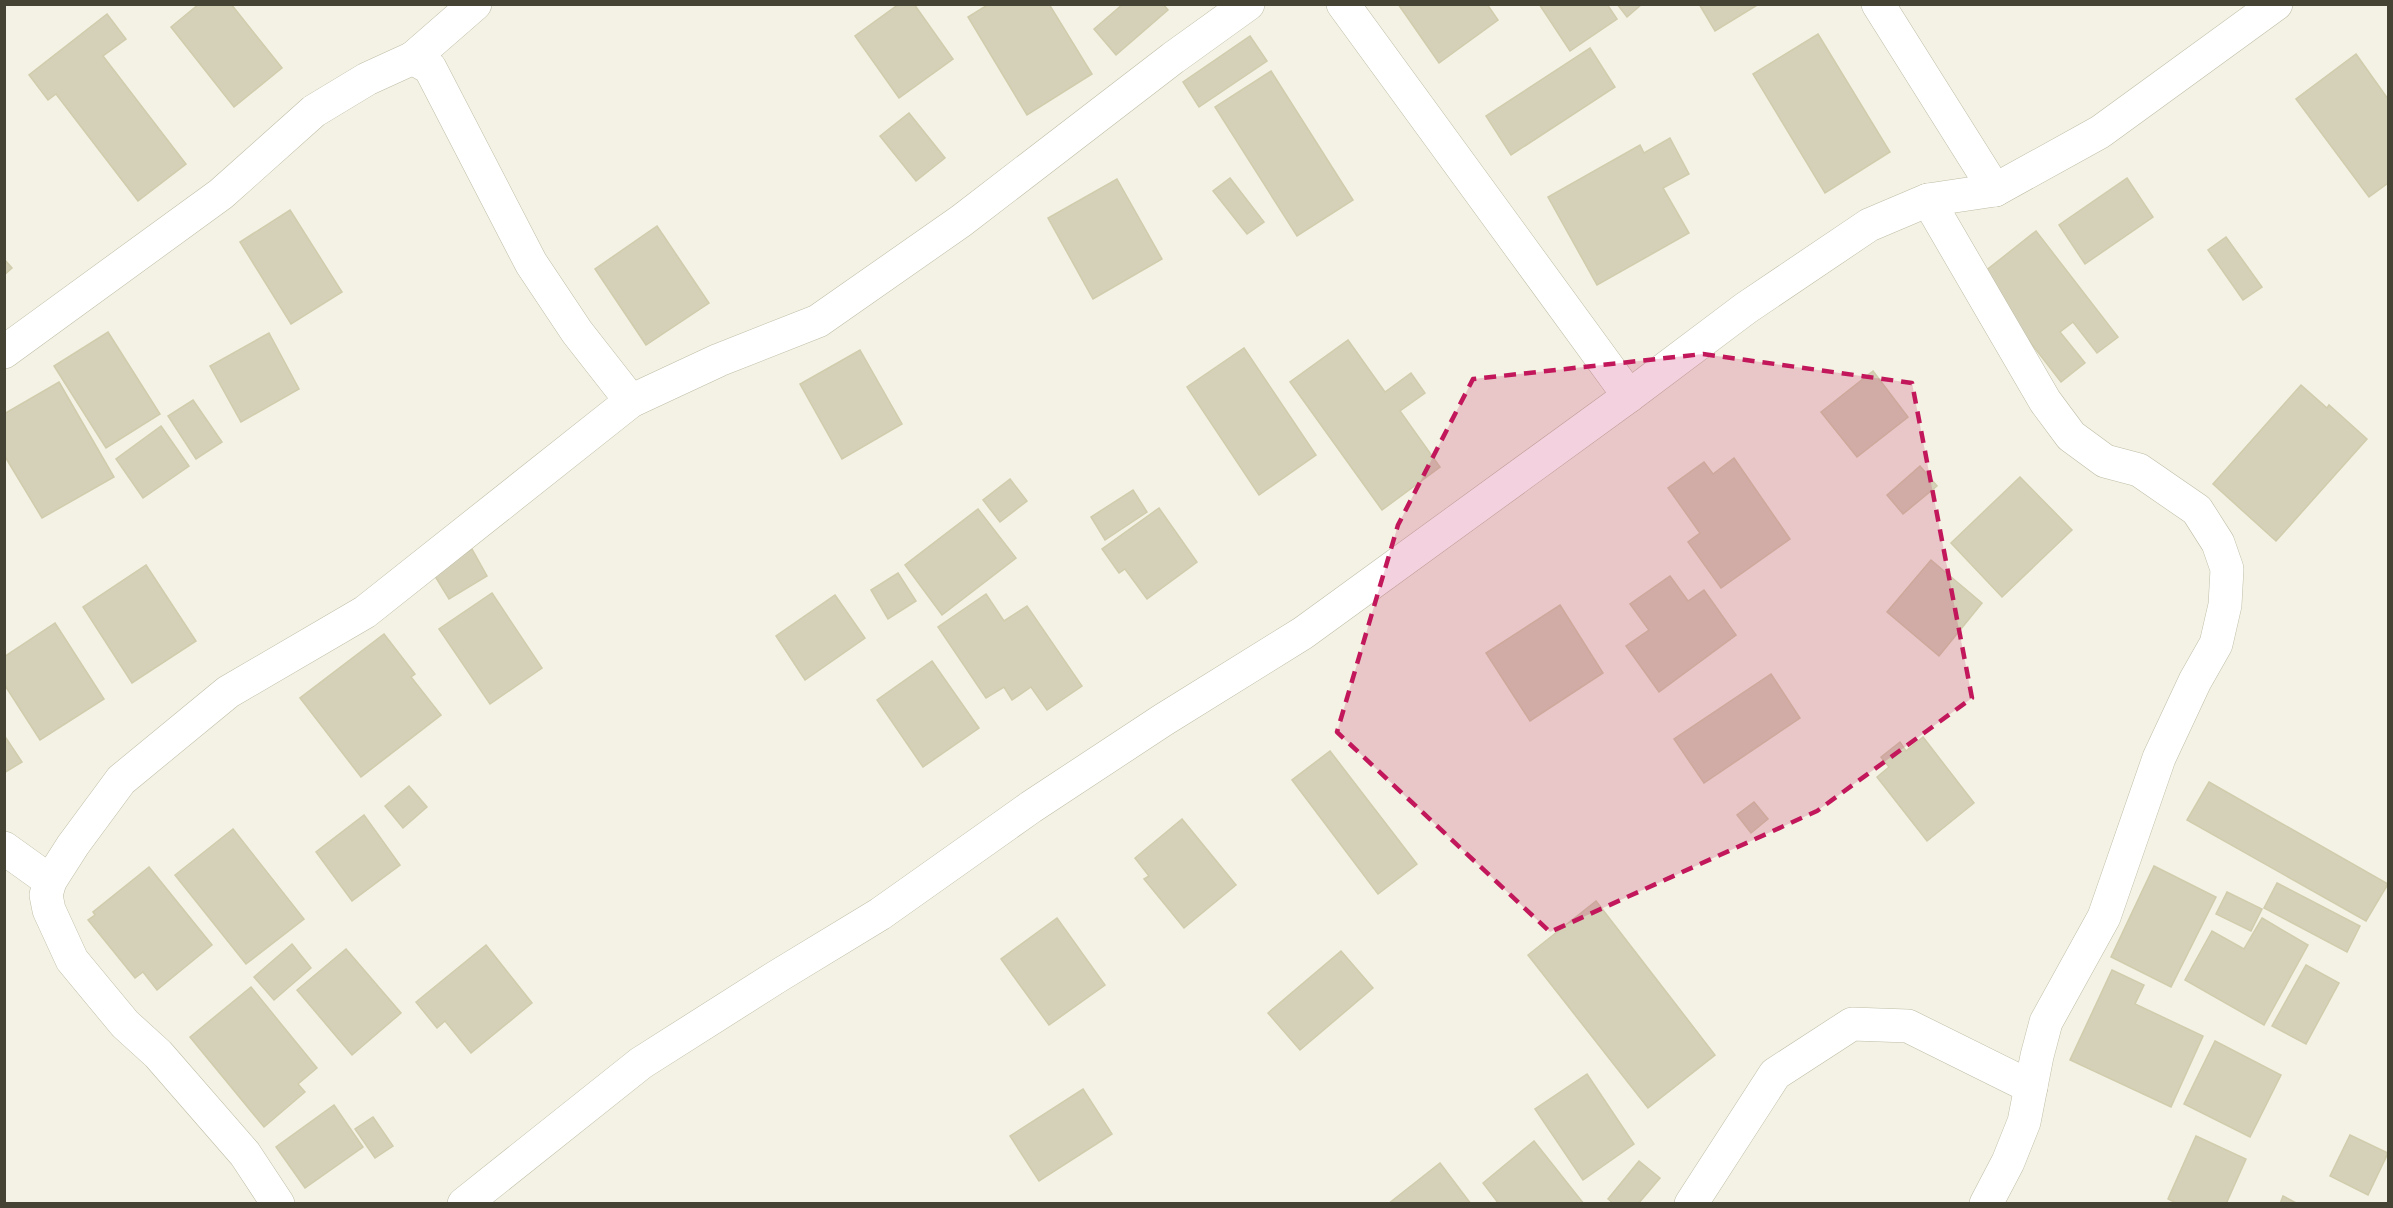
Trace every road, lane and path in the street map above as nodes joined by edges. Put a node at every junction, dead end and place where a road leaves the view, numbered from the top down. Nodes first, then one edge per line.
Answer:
1 (475, 4) edge
2 (1248, 4) edge
3 (1343, 4) edge
4 (1357, 4) edge
5 (1878, 4) edge
6 (2276, 4) edge
7 (413, 58) junction
8 (1995, 190) junction
9 (1928, 200) junction
10 (4, 352) edge
11 (1629, 396) junction
12 (631, 401) junction
13 (4, 848) edge
14 (50, 881) junction
15 (2031, 1087) junction
16 (278, 1203) edge
17 (464, 1203) edge
18 (1691, 1203) edge
19 (1986, 1203) edge

1 - 7 street
2 - 12 street
3 - 11 street
4 - 11 street
5 - 8 street
6 - 8 street
7 - 10 street
7 - 12 street
8 - 9 street
9 - 11 street
9 - 15 street
11 - 17 street
12 - 14 street
13 - 14 street
14 - 16 street
15 - 18 street
15 - 19 street

